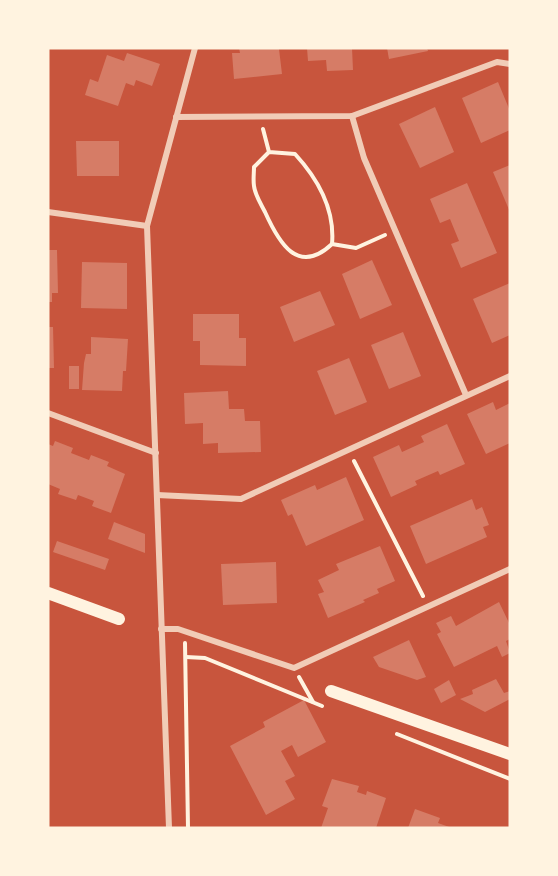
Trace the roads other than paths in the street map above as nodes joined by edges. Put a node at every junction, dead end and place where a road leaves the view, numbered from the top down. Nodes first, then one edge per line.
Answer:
1 (195, 48) edge
2 (510, 64) edge
3 (352, 116) junction
4 (176, 117) junction
5 (48, 213) edge
6 (147, 226) junction
7 (510, 376) edge
8 (466, 395) junction
9 (48, 412) edge
10 (156, 453) junction
11 (157, 495) junction
12 (510, 569) edge
13 (48, 593) edge
14 (119, 619) dead end
15 (161, 629) junction
16 (331, 691) dead end
17 (510, 754) edge
18 (169, 828) edge

1 - 4 street
2 - 3 street
3 - 4 street
3 - 8 street
4 - 6 street
5 - 6 street
6 - 10 street
7 - 8 street
8 - 11 street
9 - 10 street
10 - 11 street
11 - 15 street
12 - 15 street
13 - 14 main road
15 - 18 street
16 - 17 main road

